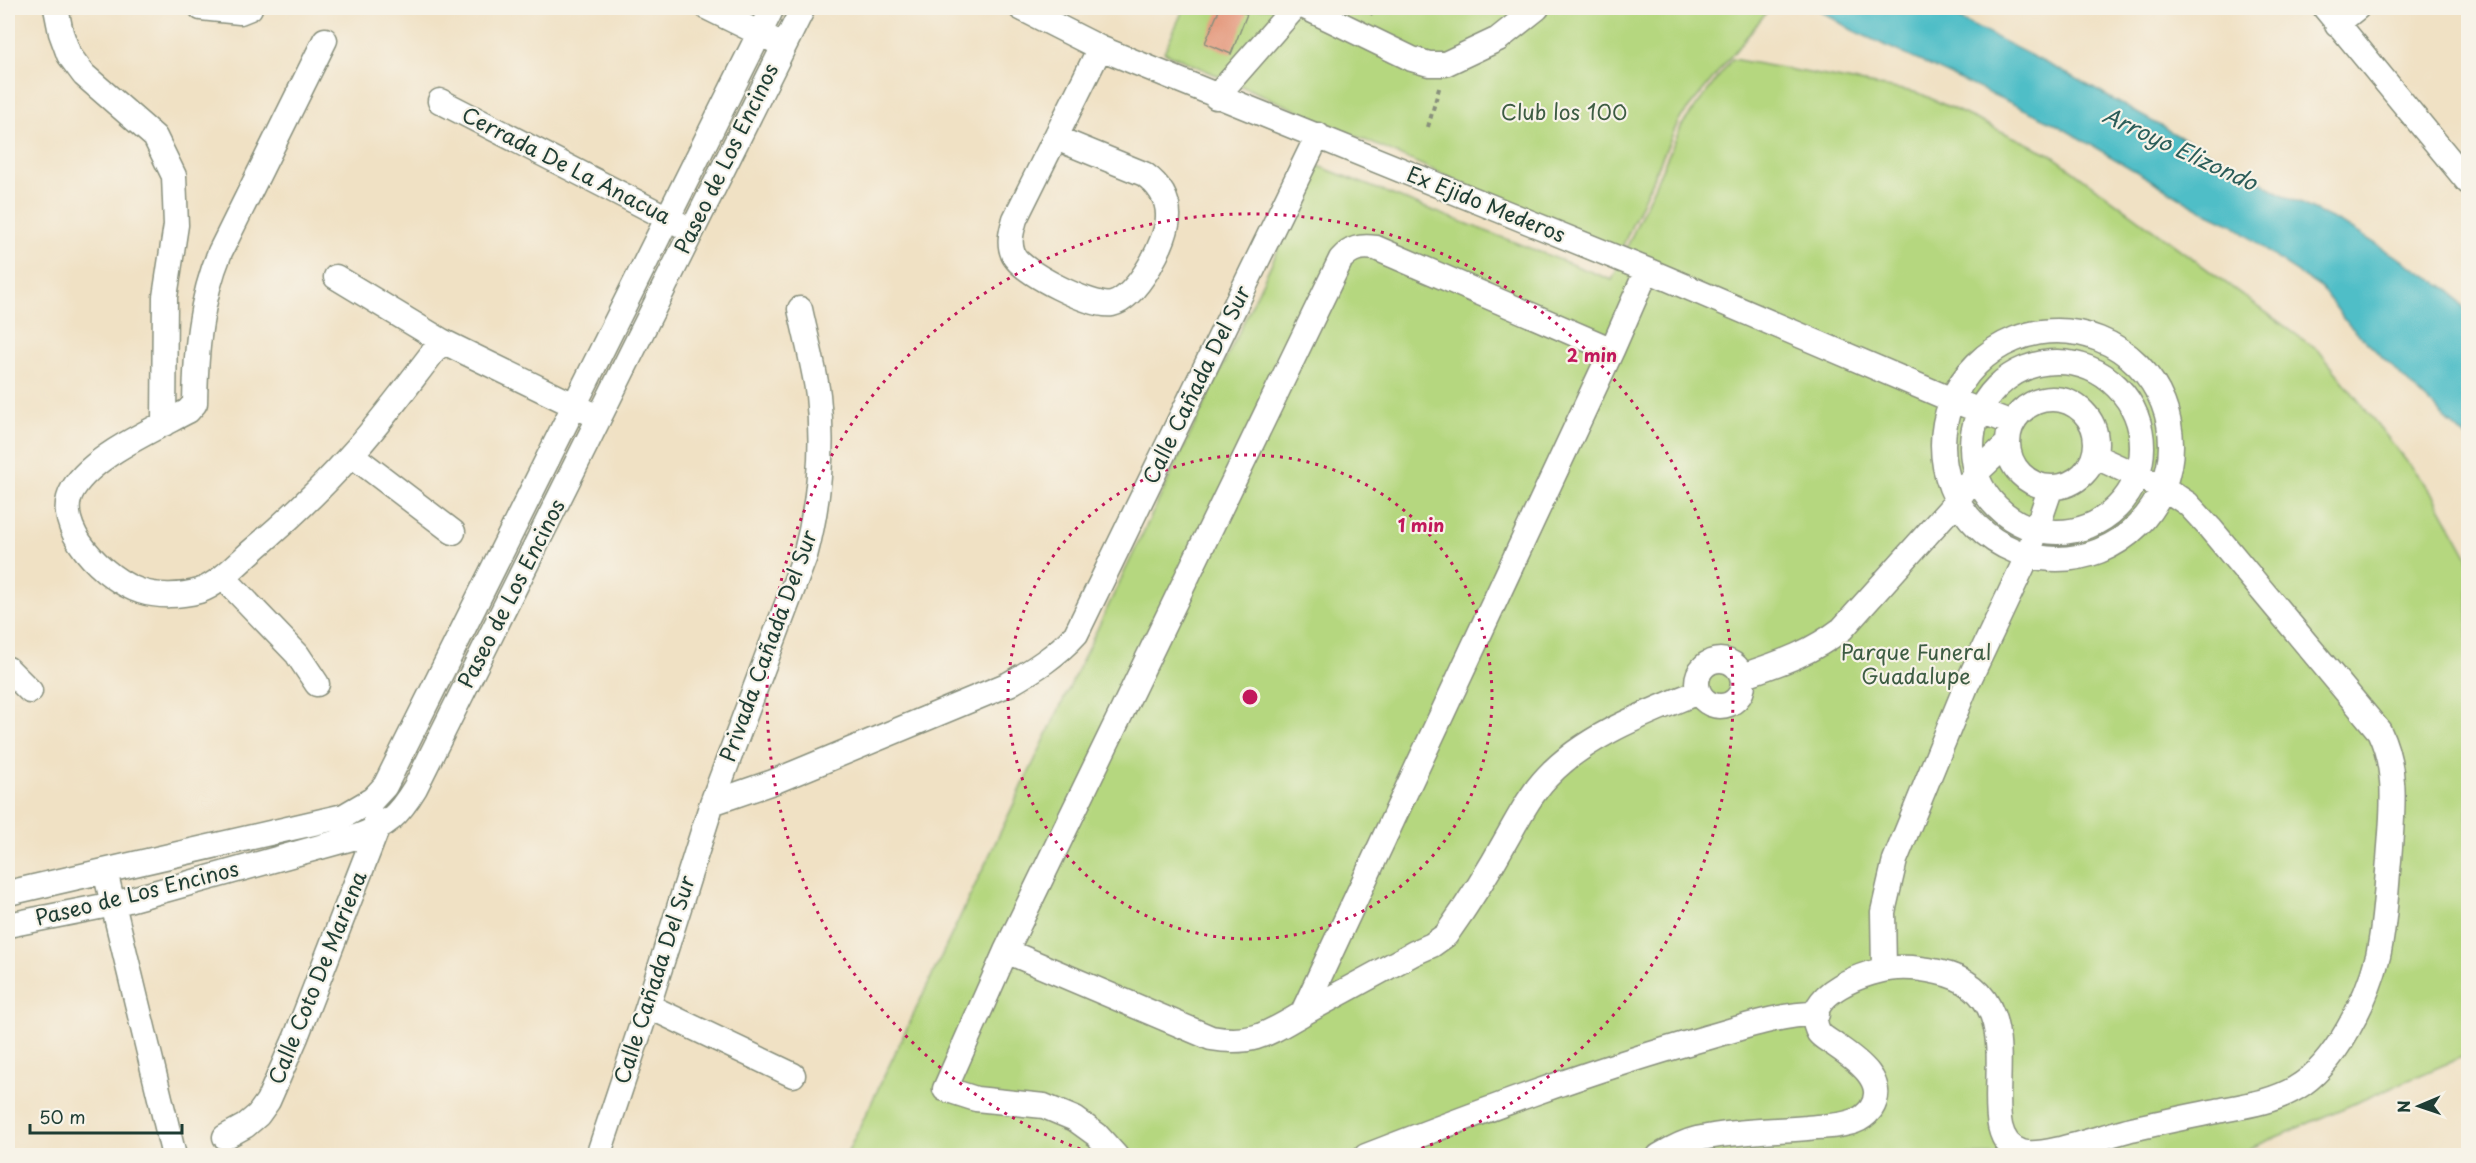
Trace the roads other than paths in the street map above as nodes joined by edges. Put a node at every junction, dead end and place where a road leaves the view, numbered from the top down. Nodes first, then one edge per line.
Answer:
1 (56, 8) edge
2 (201, 8) edge
3 (250, 8) edge
4 (708, 8) edge
5 (772, 8) edge
6 (803, 8) edge
7 (1021, 8) edge
8 (1294, 8) edge
9 (1307, 8) edge
10 (1537, 8) edge
11 (2357, 8) edge
12 (2331, 16) edge
13 (759, 34) junction
14 (325, 40) dead end
15 (783, 45) junction
16 (1100, 48) junction
17 (1216, 97) junction
18 (440, 101) dead end
19 (1318, 135) junction
20 (1056, 138) junction
21 (2469, 182) edge
22 (668, 219) junction
23 (692, 231) junction
24 (1647, 270) junction
25 (336, 278) dead end
26 (800, 309) dead end
27 (442, 342) junction
28 (1612, 350) junction
29 (1952, 400) junction
30 (575, 406) junction
31 (1980, 411) junction
32 (600, 417) junction
33 (164, 424) junction
34 (2010, 433) junction
35 (352, 455) junction
36 (2094, 456) junction
37 (1976, 473) junction
38 (2138, 475) junction
39 (2050, 487) junction
40 (2164, 488) junction
41 (1957, 501) junction
42 (2036, 529) junction
43 (453, 532) dead end
44 (2026, 557) junction
45 (223, 576) junction
46 (8, 669) edge
47 (317, 684) dead end
48 (30, 691) dead end
49 (373, 799) junction
50 (711, 803) junction
51 (377, 829) junction
52 (105, 871) junction
53 (8, 893) edge
54 (114, 904) junction
55 (8, 925) edge
56 (1006, 951) junction
57 (1884, 969) junction
58 (648, 1006) junction
59 (1302, 1014) junction
60 (1816, 1014) junction
61 (793, 1074) dead end
62 (225, 1137) dead end
63 (174, 1155) edge
64 (598, 1155) edge
65 (1116, 1155) edge
66 (1366, 1155) edge
67 (1659, 1155) edge

1 - 33 street
2 - 3 street
4 - 13 street
5 - 13 street, Paseo de Los Encinos
6 - 15 street, Paseo de Los Encinos
7 - 16 street, Ex Ejido Mederos
8 - 17 street
9 - 10 street
11 - 12 street
12 - 21 street
13 - 15 street
13 - 22 street, Paseo de Los Encinos
14 - 33 street
15 - 23 street, Paseo de Los Encinos
16 - 17 street, Ex Ejido Mederos
16 - 20 street
17 - 19 street, Ex Ejido Mederos
18 - 22 street, Cerrada De La Anacua
19 - 24 street, Ex Ejido Mederos
19 - 50 street, Calle Cañada Del Sur
20 - 20 street
22 - 23 street, Cerrada De La Anacua
22 - 30 street, Paseo de Los Encinos
23 - 32 street, Paseo de Los Encinos
24 - 28 street
24 - 29 street, Ex Ejido Mederos
25 - 27 street
26 - 50 street, Privada Cañada Del Sur
27 - 30 street
27 - 35 street
28 - 56 street
28 - 59 street
29 - 31 street, Ex Ejido Mederos
29 - 40 street
29 - 41 street
30 - 32 street
30 - 49 street, Paseo de Los Encinos
31 - 34 street, Ex Ejido Mederos
31 - 37 street
31 - 38 street
32 - 51 street, Paseo de Los Encinos
33 - 45 street
34 - 36 street
34 - 37 street
34 - 39 street
35 - 43 street
35 - 45 street
36 - 38 street
36 - 39 street
37 - 41 street
37 - 42 street
38 - 40 street
38 - 42 street
39 - 42 street
40 - 44 street
40 - 57 street
41 - 44 street
41 - 59 street
42 - 44 street
44 - 57 street
45 - 47 street
46 - 48 street
49 - 51 street, Calle Coto De Mariena
49 - 52 street, Paseo de Los Encinos
50 - 58 street, Calle Cañada Del Sur
51 - 54 street, Paseo de Los Encinos
51 - 62 street, Calle Coto De Mariena
52 - 53 street, Paseo de Los Encinos
52 - 54 street
54 - 55 street, Paseo de Los Encinos
54 - 63 street
56 - 59 street
56 - 65 street
57 - 60 street
58 - 61 street
58 - 64 street, Calle Cañada Del Sur
60 - 66 street
60 - 67 street

